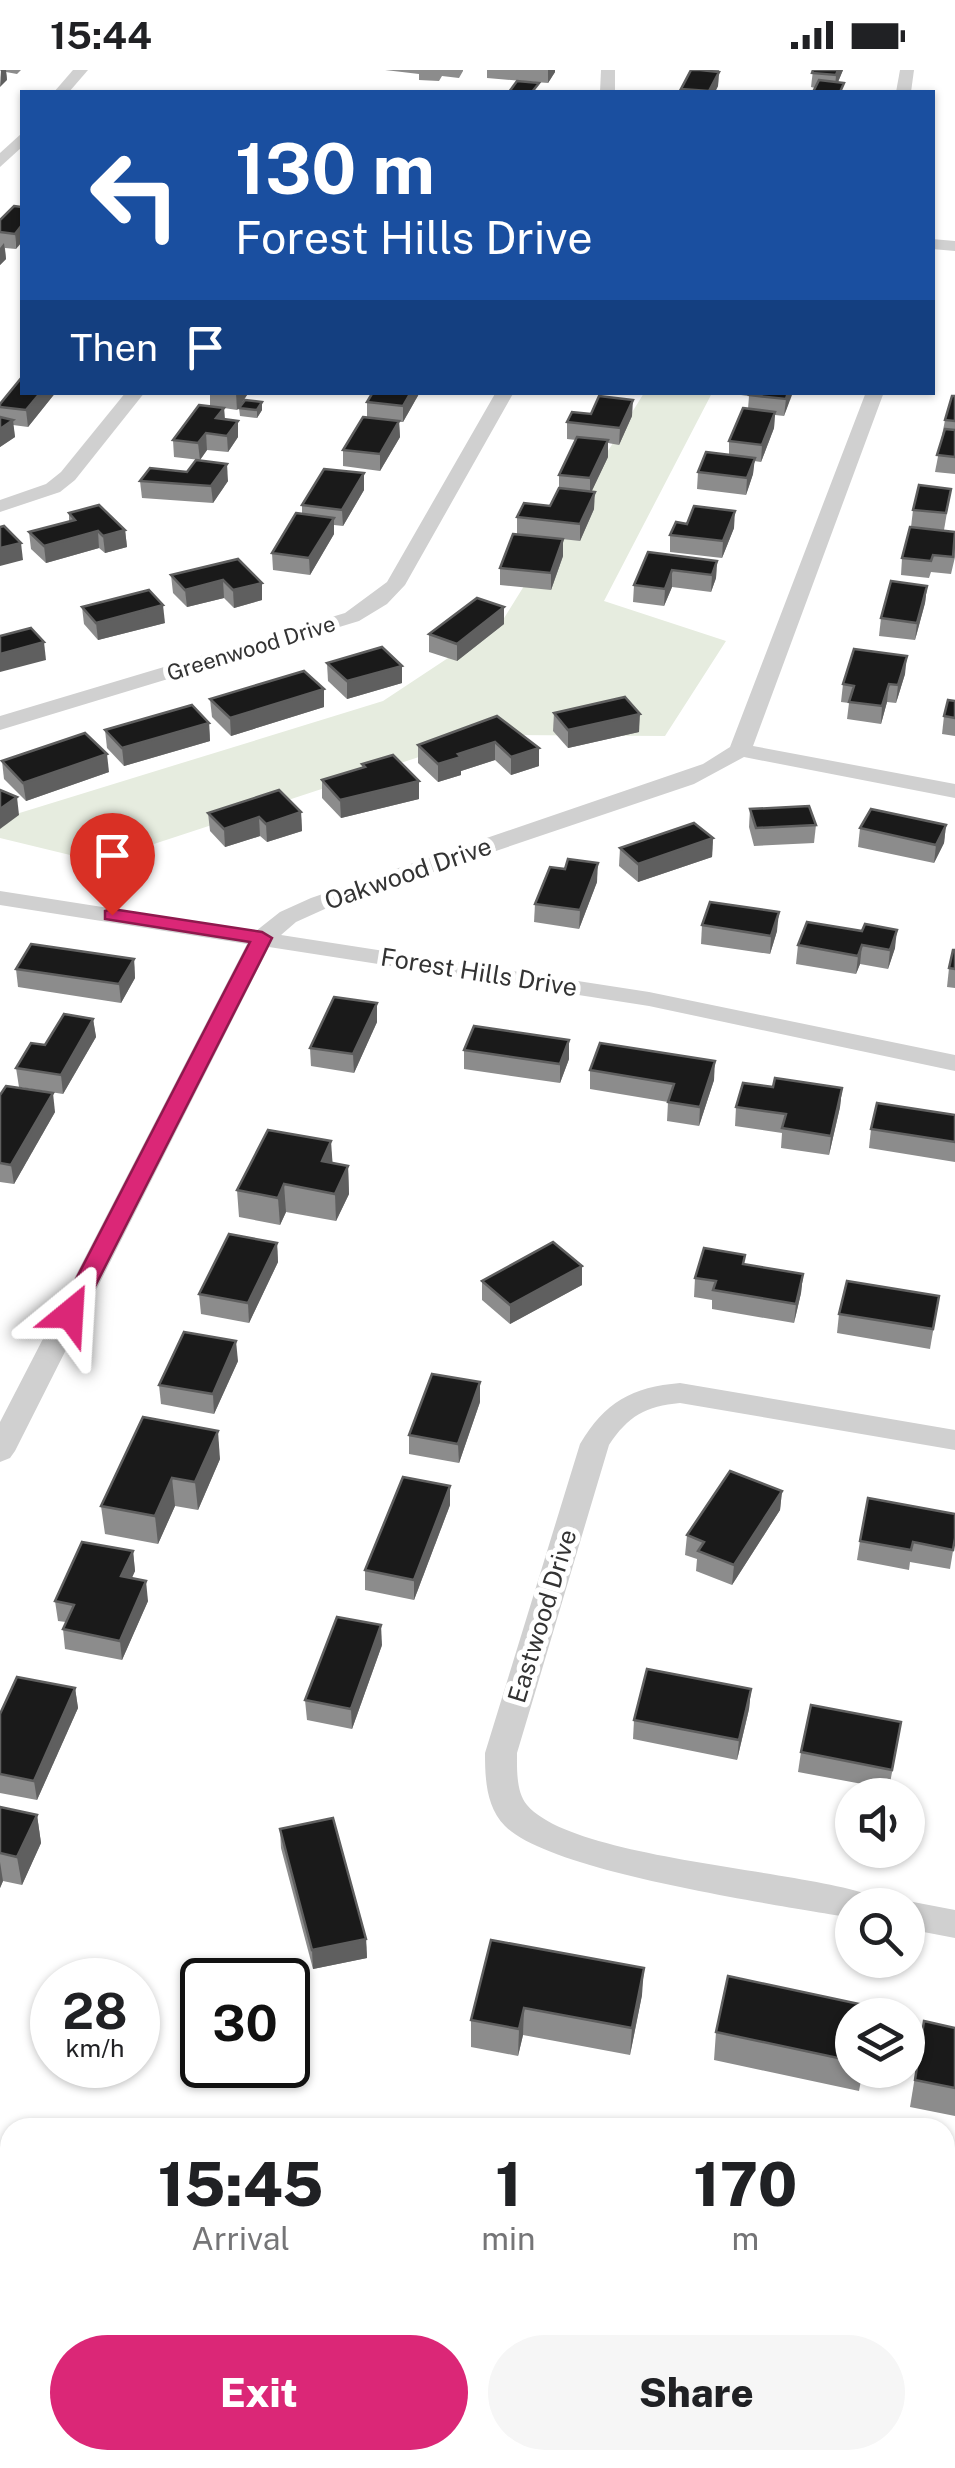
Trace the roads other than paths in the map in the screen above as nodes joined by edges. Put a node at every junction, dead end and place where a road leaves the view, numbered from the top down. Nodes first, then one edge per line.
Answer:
1 (80, 70) edge
2 (63, 90) edge
3 (134, 395) edge
4 (503, 395) edge
5 (874, 395) edge
6 (0, 506) edge
7 (0, 723) edge
8 (740, 750) junction
9 (955, 791) edge
10 (0, 898) edge
11 (262, 938) junction
12 (955, 1062) edge
13 (955, 1440) edge
14 (0, 1451) edge
15 (835, 1900) edge
16 (925, 1918) edge
17 (955, 1924) edge

1 - 2 street
3 - 6 street
4 - 7 street, Greenwood Drive
5 - 8 street
8 - 9 street
8 - 11 street, Oakwood Drive
10 - 11 street, Forest Hills Drive
11 - 12 street, Forest Hills Drive
11 - 14 street, Oakwood Drive
13 - 15 street, Eastwood Drive
16 - 17 street

